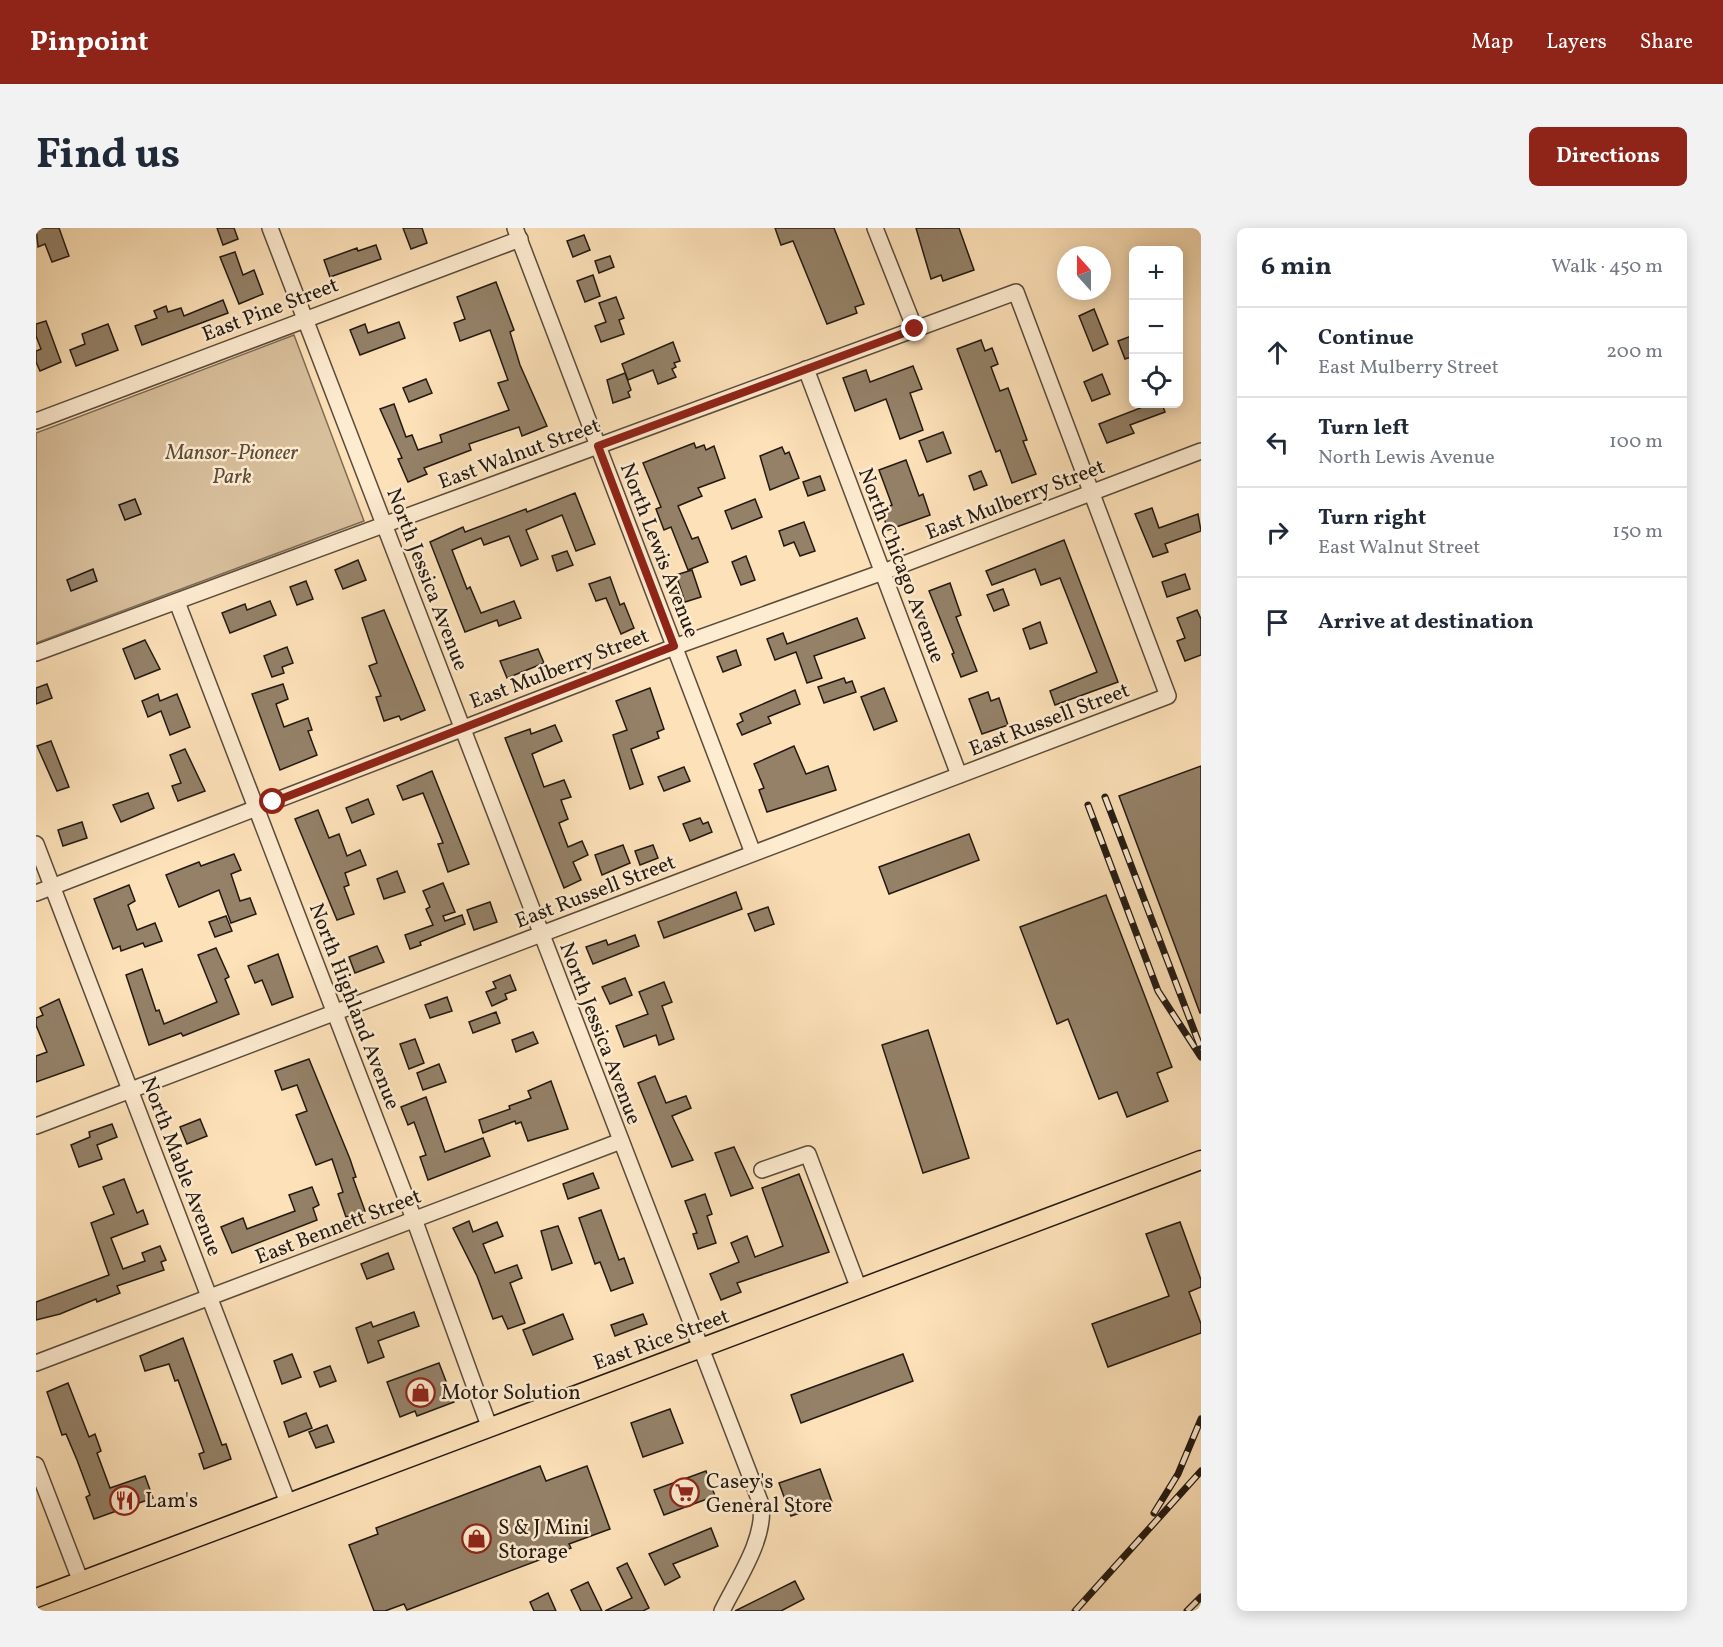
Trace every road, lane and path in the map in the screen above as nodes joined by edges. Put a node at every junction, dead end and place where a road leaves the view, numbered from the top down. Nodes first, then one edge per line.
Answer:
1 (270, 228) edge
2 (875, 228) edge
3 (518, 233) edge
4 (305, 318) junction
5 (915, 329) junction
6 (806, 369) junction
7 (36, 421) edge
8 (598, 446) junction
9 (1201, 451) edge
10 (1091, 493) junction
11 (385, 525) junction
12 (883, 572) junction
13 (177, 602) junction
14 (674, 646) junction
15 (36, 653) edge
16 (463, 728) junction
17 (959, 775) junction
18 (258, 808) junction
19 (36, 844) edge
20 (753, 853) junction
21 (52, 887) junction
22 (36, 893) edge
23 (540, 934) junction
24 (334, 1011) junction
25 (129, 1090) junction
26 (36, 1126) edge
27 (621, 1141) junction
28 (1201, 1160) edge
29 (762, 1170) dead end
30 (414, 1220) junction
31 (859, 1289) junction
32 (210, 1297) junction
33 (701, 1348) junction
34 (36, 1363) edge
35 (489, 1426) junction
36 (36, 1465) edge
37 (288, 1503) junction
38 (81, 1582) junction
39 (36, 1598) edge
40 (722, 1611) edge

1 - 4 street, North Jessica Avenue
2 - 5 street
3 - 4 street, East Pine Street
3 - 8 street, North Lewis Avenue
4 - 7 street, East Pine Street
4 - 11 street, North Jessica Avenue
5 - 6 street, East Walnut Street
5 - 10 street, East Walnut Street
6 - 8 street, East Walnut Street
6 - 12 street, North Chicago Avenue
8 - 11 street, East Walnut Street
8 - 14 street, North Lewis Avenue
9 - 10 street, East Mulberry Street
10 - 12 street, East Mulberry Street
10 - 17 street, East Russell Street
11 - 13 street, East Walnut Street
11 - 16 street, North Jessica Avenue
12 - 14 street, East Mulberry Street
12 - 17 street, North Chicago Avenue
13 - 15 street, East Walnut Street
13 - 18 street, North Highland Avenue
14 - 16 street, East Mulberry Street
14 - 20 street, North Lewis Avenue
16 - 18 street, East Mulberry Street
16 - 23 street, North Jessica Avenue
17 - 20 street, East Russell Street
18 - 21 street, East Mulberry Street
18 - 24 street, North Highland Avenue
19 - 21 street, North Mable Avenue
20 - 23 street, East Russell Street
21 - 22 street, East Mulberry Street
21 - 25 street, North Mable Avenue
23 - 24 street, East Russell Street
23 - 27 street, North Jessica Avenue
24 - 25 street, East Russell Street
24 - 30 street, North Highland Avenue
25 - 26 street, East Russell Street
25 - 32 street, North Mable Avenue
27 - 30 street, East Bennett Street
27 - 33 street, North Jessica Avenue
28 - 31 main road, East Rice Street
29 - 31 street
30 - 32 street, East Bennett Street
30 - 35 street, North Highland Avenue
31 - 33 main road, East Rice Street
32 - 34 street, East Bennett Street
32 - 37 street, North Mable Avenue
33 - 35 main road, East Rice Street
33 - 40 street, North Jessica Avenue
35 - 37 main road, East Rice Street
36 - 38 street
37 - 38 main road, East Rice Street
38 - 39 main road, East Rice Street

